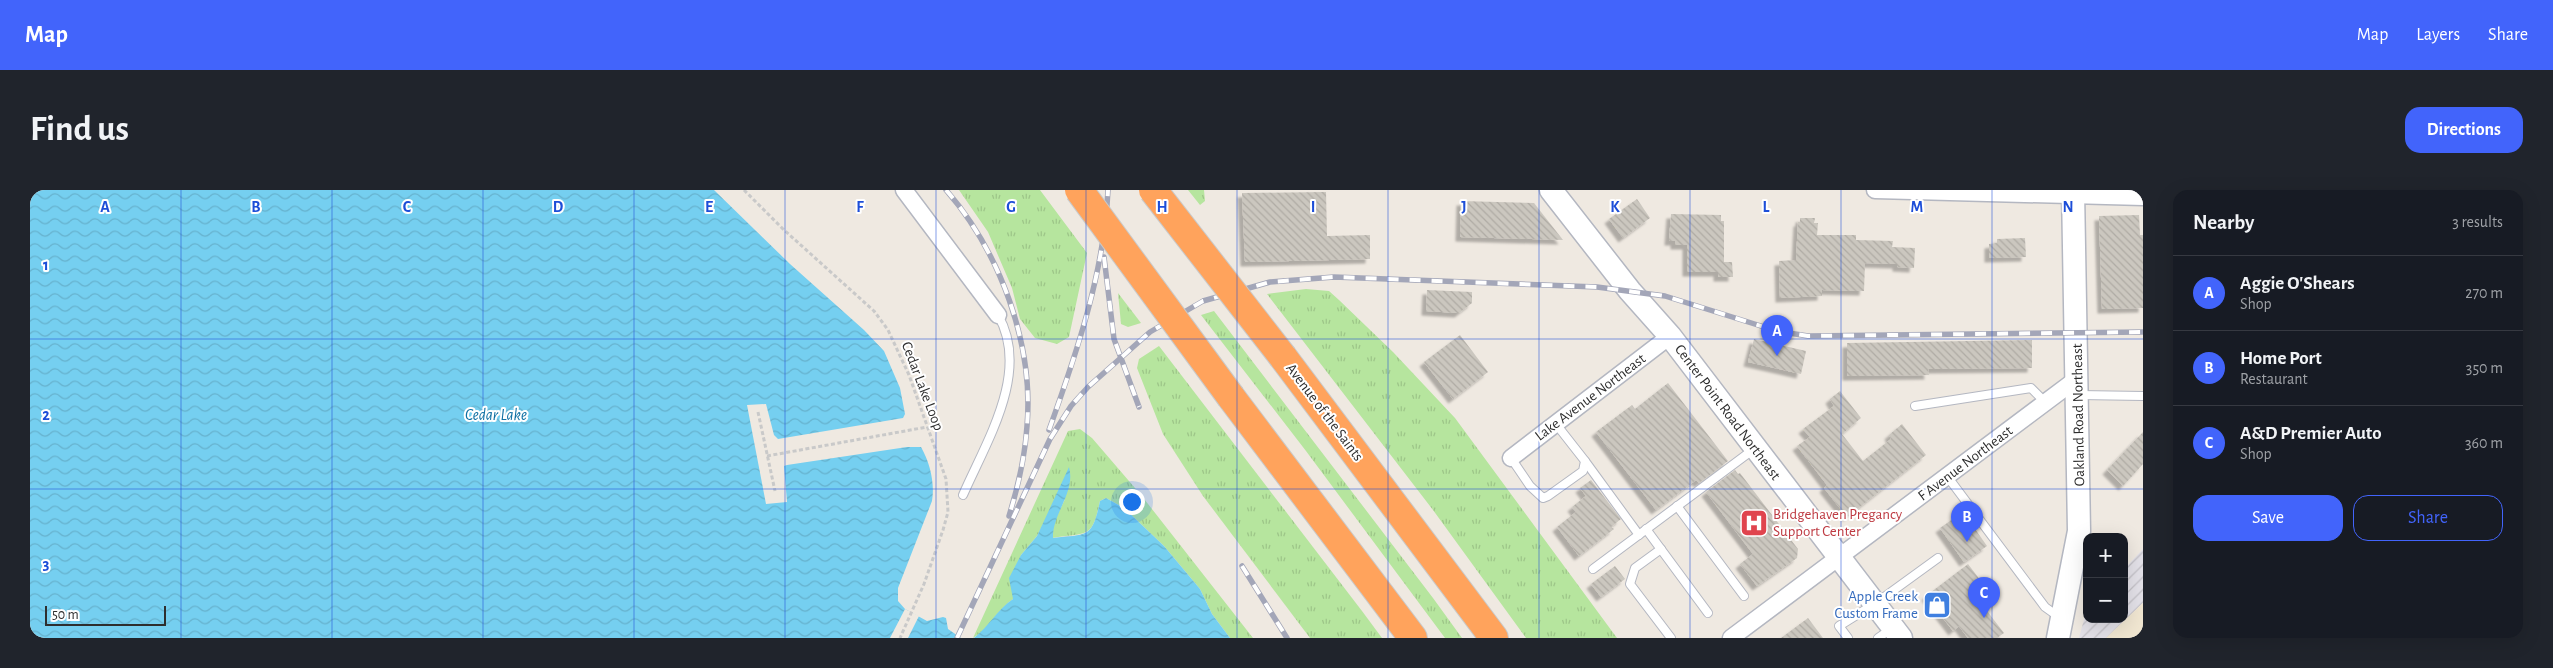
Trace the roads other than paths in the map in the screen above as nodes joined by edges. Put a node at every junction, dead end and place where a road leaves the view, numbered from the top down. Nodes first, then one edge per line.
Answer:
1 (904, 190) edge
2 (1062, 190) edge
3 (1079, 190) edge
4 (1153, 190) edge
5 (1171, 190) edge
6 (1551, 190) edge
7 (1875, 190) edge
8 (2073, 193) edge
9 (2143, 197) edge
10 (1125, 251) junction
11 (1227, 283) junction
12 (998, 314) joint
13 (1670, 336) junction
14 (2078, 386) junction
15 (2143, 396) edge
16 (2045, 402) junction
17 (1915, 406) dead end
18 (1556, 424) junction
19 (1755, 448) junction
20 (1511, 458) joint
21 (1585, 461) junction
22 (1947, 476) junction
23 (963, 495) dead end
24 (1677, 506) junction
25 (1646, 530) junction
26 (1639, 535) junction
27 (2082, 545) edge
28 (1660, 549) junction
29 (1840, 558) junction
30 (1938, 558) dead end
31 (1593, 569) dead end
32 (1744, 596) dead end
33 (1876, 603) junction
34 (1708, 613) dead end
35 (2060, 628) edge
36 (1891, 634) edge
37 (1413, 638) edge
38 (1494, 638) edge
39 (1670, 638) edge
40 (1731, 638) edge
41 (1848, 638) edge

1 - 12 street
2 - 10 highway, bridge
3 - 10 highway, bridge
4 - 11 highway, Avenue of the Saints, bridge
5 - 11 highway, bridge
6 - 13 main road, Center Point Road Northeast
7 - 8 street
8 - 9 street
8 - 14 main road, Oakland Road Northeast
10 - 37 highway, bridge
11 - 38 highway, Avenue of the Saints, bridge
12 - 23 lane
13 - 18 street, Lake Avenue Northeast
13 - 19 main road, Center Point Road Northeast
14 - 15 lane
14 - 16 street, F Avenue Northeast
14 - 27 main road, Oakland Road Northeast
16 - 17 lane
16 - 22 street, F Avenue Northeast
18 - 20 street, Lake Avenue Northeast
18 - 21 lane
19 - 24 lane
19 - 29 main road, Center Point Road Northeast
20 - 21 lane
21 - 26 lane
22 - 29 street, F Avenue Northeast
22 - 35 lane
24 - 25 lane
24 - 32 lane
25 - 26 lane
25 - 28 lane
26 - 31 lane
27 - 35 main road, Oakland Road Northeast
28 - 34 lane
28 - 39 lane
29 - 33 main road, Center Point Road Northeast
29 - 40 street, F Avenue Northeast
30 - 33 lane
33 - 36 main road, Center Point Road Northeast
33 - 41 lane

